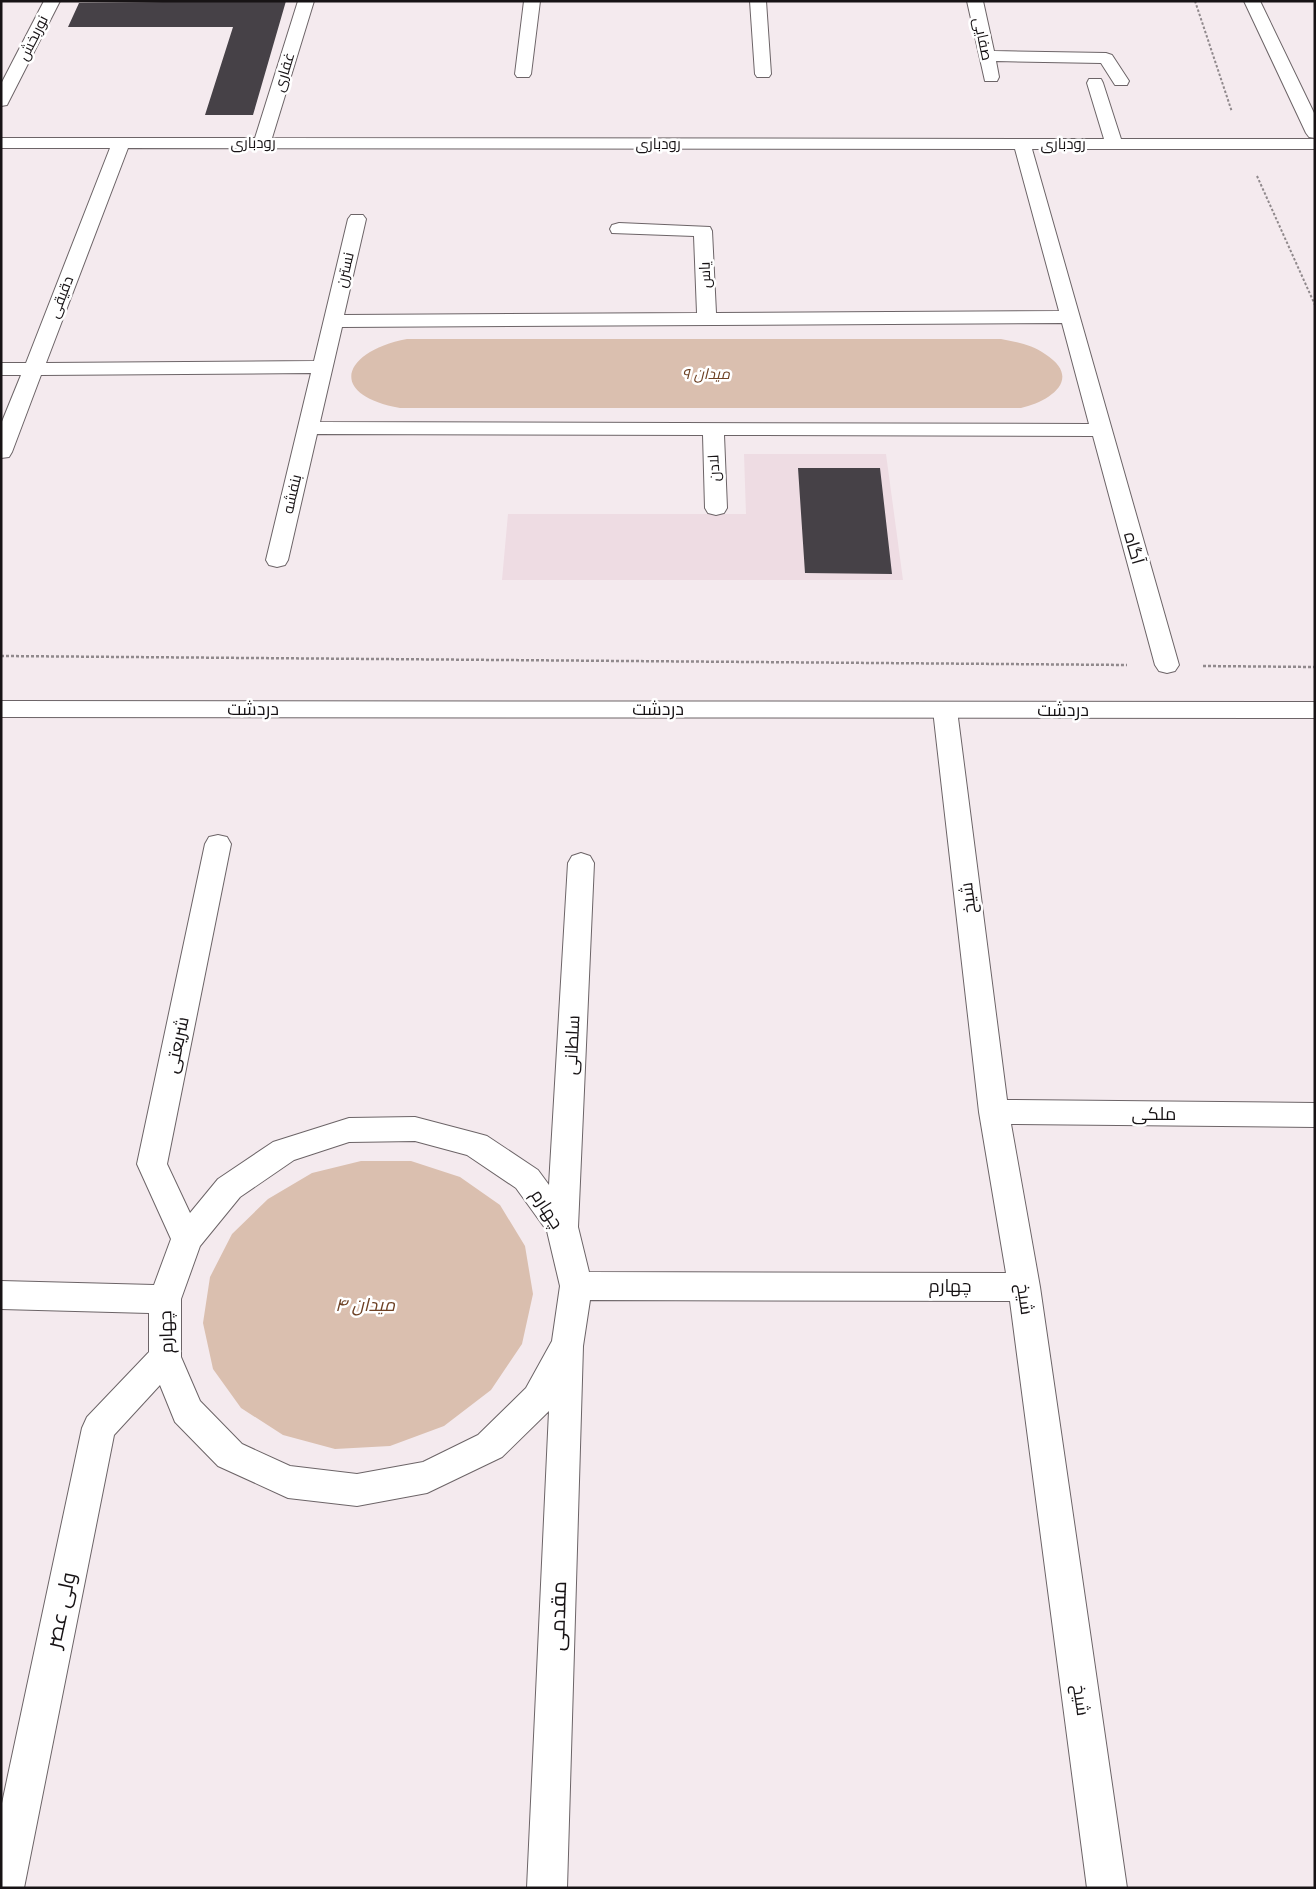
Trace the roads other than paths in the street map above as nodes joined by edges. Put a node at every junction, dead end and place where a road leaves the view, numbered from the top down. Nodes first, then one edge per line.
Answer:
1 (52, 1) edge
2 (306, 1) edge
3 (532, 1) edge
4 (758, 1) edge
5 (975, 1) edge
6 (1252, 1) edge
7 (986, 56) junction
8 (523, 74) dead end
9 (763, 74) dead end
10 (991, 77) dead end
11 (1121, 81) dead end
12 (1095, 83) dead end
13 (1, 101) edge
14 (1315, 133) edge
15 (1, 143) edge
16 (121, 143) junction
17 (262, 143) junction
18 (1022, 144) junction
19 (1114, 144) junction
20 (1315, 144) edge
21 (356, 219) dead end
22 (619, 229) dead end
23 (1070, 317) junction
24 (707, 319) junction
25 (333, 321) junction
26 (322, 368) junction
27 (1, 369) edge
28 (33, 369) junction
29 (308, 428) junction
30 (712, 429) junction
31 (1102, 430) junction
32 (1, 452) edge
33 (716, 508) dead end
34 (277, 560) dead end
35 (1167, 665) road end
36 (1, 709) edge
37 (945, 710) junction
38 (1315, 710) edge
39 (218, 844) dead end
40 (581, 864) dead end
41 (994, 1112) junction
42 (1315, 1115) edge
43 (562, 1226) junction
44 (187, 1239) junction
45 (576, 1286) junction
46 (1024, 1286) junction
47 (1, 1294) edge
48 (164, 1299) junction
49 (568, 1344) junction
50 (165, 1357) junction
51 (4, 1888) edge
52 (547, 1888) edge
53 (1107, 1888) edge

1 - 13 street, نوربخش
2 - 17 street, غفاری
3 - 8 street
4 - 9 street
5 - 7 street, صفایی
6 - 14 street
7 - 10 street, صفایی
7 - 11 street
12 - 19 street
15 - 16 street, رودباری
16 - 17 street, رودباری
16 - 28 street, دقیقی
17 - 18 street, رودباری
18 - 19 street, رودباری
18 - 23 street
19 - 20 street, رودباری
21 - 25 street, نسترن
22 - 24 street, یاس
23 - 24 street
23 - 31 street
24 - 25 street
25 - 26 street
26 - 28 street
26 - 29 street
27 - 28 street
28 - 32 street, دقیقی
29 - 30 street
29 - 34 street, بنفشه
30 - 31 street
30 - 33 street, لادن
31 - 35 street, آگاه
36 - 37 street, دردشت
37 - 38 street, دردشت
37 - 41 street, شیخ
39 - 44 street, شریعتی
40 - 43 street, سلطانی
41 - 42 street, ملکی
41 - 46 street, شیخ
43 - 44 street, چهارم
43 - 45 street, چهارم
44 - 48 street, چهارم
45 - 46 street, چهارم
45 - 49 street, چهارم
46 - 53 street, شیخ
47 - 48 street
48 - 50 street, چهارم
49 - 50 street, چهارم
49 - 52 street, مقدمی
50 - 51 street, ولی عصر

